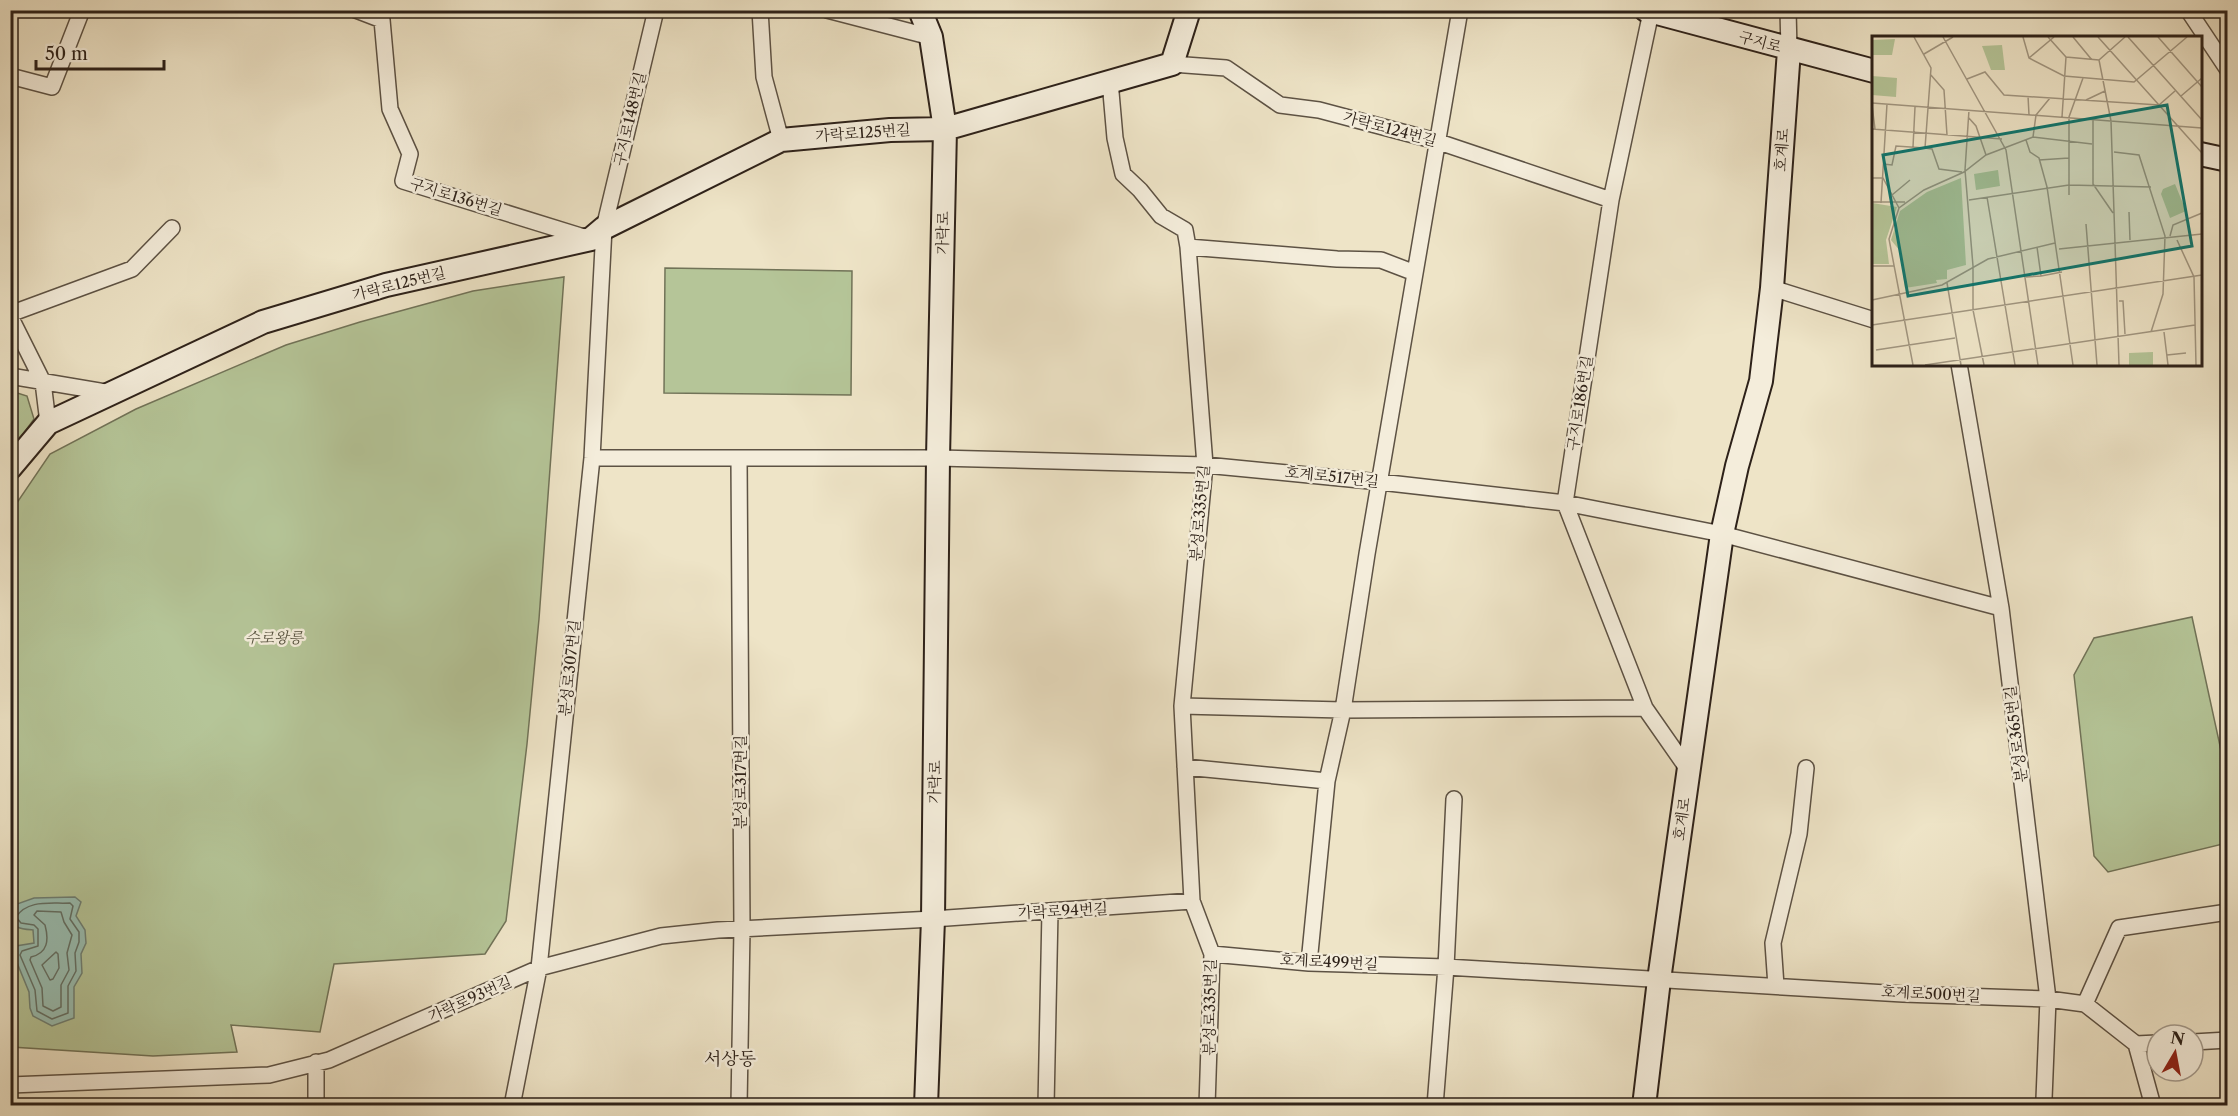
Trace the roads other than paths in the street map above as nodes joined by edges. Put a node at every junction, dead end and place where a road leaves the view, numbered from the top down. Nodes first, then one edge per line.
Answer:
1 (82, 10) edge
2 (356, 10) edge
3 (656, 10) edge
4 (760, 10) edge
5 (827, 10) edge
6 (920, 10) edge
7 (1189, 10) edge
8 (1460, 10) edge
9 (1788, 10) edge
10 (2188, 10) edge
11 (1648, 11) edge
12 (931, 37) junction
13 (1789, 50) junction
14 (1172, 64) junction
15 (2228, 70) edge
16 (1872, 71) edge
17 (10, 76) edge
18 (1110, 81) junction
19 (945, 129) junction
20 (781, 140) junction
21 (1436, 141) junction
22 (2202, 154) edge
23 (2228, 160) edge
24 (1611, 200) junction
25 (172, 228) dead end
26 (598, 234) junction
27 (1188, 247) junction
28 (1415, 273) junction
29 (1772, 288) junction
30 (10, 315) edge
31 (1872, 319) edge
32 (1959, 366) edge
33 (10, 376) edge
34 (43, 382) junction
35 (111, 393) junction
36 (48, 423) junction
37 (592, 458) junction
38 (739, 458) junction
39 (938, 458) junction
40 (1205, 465) junction
41 (10, 468) edge
42 (1380, 482) junction
43 (1565, 503) junction
44 (1722, 534) junction
45 (2001, 608) junction
46 (1182, 706) junction
47 (1645, 708) junction
48 (1343, 710) junction
49 (1185, 767) junction
50 (1806, 768) dead end
51 (1689, 771) junction
52 (1327, 781) junction
53 (1454, 799) dead end
54 (1192, 901) junction
55 (1050, 911) junction
56 (2228, 912) edge
57 (933, 919) junction
58 (742, 929) junction
59 (1212, 954) junction
60 (1309, 963) junction
61 (1446, 967) junction
62 (539, 969) junction
63 (1659, 980) junction
64 (1776, 986) junction
65 (2048, 999) junction
66 (2085, 1004) junction
67 (2228, 1040) edge
68 (2205, 1041) edge
69 (2136, 1044) junction
70 (2145, 1044) edge
71 (316, 1062) junction
72 (10, 1085) edge
73 (316, 1106) edge
74 (512, 1106) edge
75 (739, 1106) edge
76 (926, 1106) edge
77 (1046, 1106) edge
78 (1207, 1106) edge
79 (1435, 1106) edge
80 (1644, 1106) edge
81 (2041, 1106) edge
82 (2153, 1106) edge

1 - 17 street
2 - 26 street, 구지로136번길
3 - 26 street, 구지로148번길
4 - 20 street
5 - 12 street
6 - 12 street, 가락로
7 - 14 street
8 - 21 street
9 - 13 street, 호계로
10 - 15 street
11 - 13 street, 구지로
11 - 24 street, 구지로186번길
12 - 19 street, 가락로
13 - 16 street, 구지로
13 - 29 street, 호계로
14 - 18 street, 가락로124번길
14 - 21 street, 가락로124번길
18 - 19 street, 가락로124번길
18 - 27 street, 분성로335번길
19 - 20 street, 가락로125번길
19 - 39 street, 가락로
20 - 26 street, 가락로125번길
21 - 24 street, 가락로124번길
21 - 28 street
22 - 23 street
24 - 43 street, 구지로186번길
25 - 30 street
26 - 35 street, 가락로125번길
26 - 37 street, 분성로307번길
27 - 28 street
27 - 40 street, 분성로335번길
28 - 42 street
29 - 31 street
29 - 44 street, 호계로
30 - 34 street
32 - 45 street, 분성로365번길
33 - 34 street
34 - 35 street
34 - 36 street
35 - 36 street, 가락로125번길
36 - 41 street
37 - 38 street
37 - 62 street, 분성로307번길
38 - 39 street
38 - 58 street, 분성로317번길
39 - 40 street, 호계로517번길
39 - 57 street, 가락로
40 - 42 street, 호계로517번길
40 - 46 street, 분성로335번길
42 - 43 street, 호계로517번길
42 - 48 street
43 - 44 street, 호계로517번길
43 - 47 street, 구지로186번길
44 - 45 street
44 - 51 street, 호계로
45 - 65 street, 분성로365번길
46 - 48 street
46 - 49 street, 분성로335번길
47 - 48 street
47 - 51 street, 구지로186번길
48 - 52 street
49 - 52 street
49 - 54 street, 분성로335번길
50 - 64 street
51 - 63 street, 호계로
52 - 60 street
53 - 61 street
54 - 55 street, 가락로94번길
54 - 59 street, 분성로335번길
55 - 57 street, 가락로94번길
55 - 77 street
56 - 66 street
57 - 58 street, 가락로93번길
57 - 76 street, 가락로
58 - 62 street, 가락로93번길
58 - 75 street, 분성로317번길
59 - 60 street, 호계로499번길
59 - 78 street, 분성로335번길
60 - 61 street, 호계로499번길
61 - 63 street, 호계로499번길
61 - 79 street
62 - 71 street, 가락로93번길
62 - 74 street, 분성로307번길
63 - 64 street, 호계로500번길
63 - 80 street, 호계로
64 - 65 street, 호계로500번길
65 - 66 street, 호계로500번길
65 - 81 street, 분성로365번길
66 - 69 street
67 - 68 street
69 - 70 street
69 - 82 street
71 - 72 street, 가락로93번길
71 - 73 street

